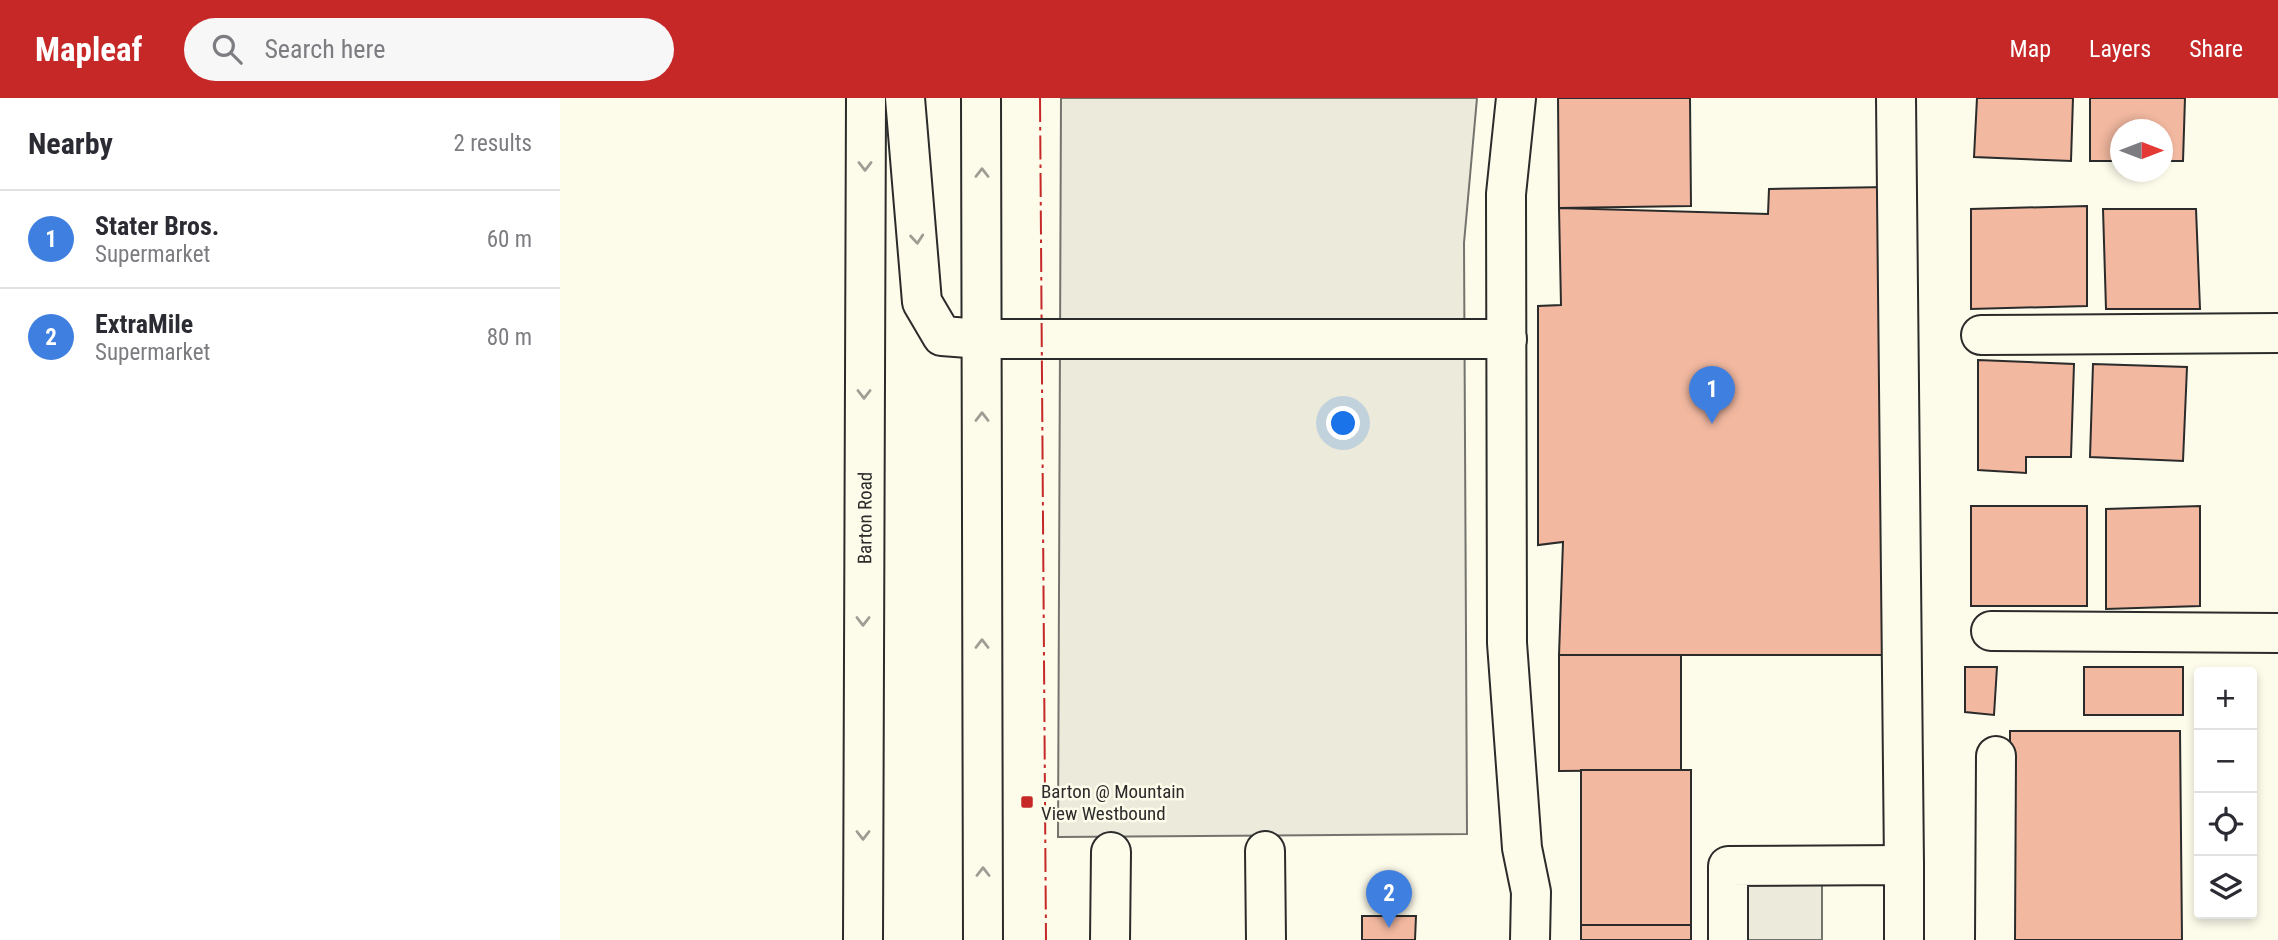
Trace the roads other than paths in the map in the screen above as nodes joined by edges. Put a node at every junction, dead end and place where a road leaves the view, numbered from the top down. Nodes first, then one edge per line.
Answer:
1 (866, 98) edge
2 (905, 98) edge
3 (981, 98) edge
4 (1516, 98) edge
5 (1896, 98) edge
6 (2278, 333) edge
7 (1981, 335) dead end
8 (982, 339) junction
9 (1507, 339) junction
10 (1991, 631) dead end
11 (2278, 632) edge
12 (1996, 756) dead end
13 (1265, 851) dead end
14 (1111, 852) dead end
15 (1904, 864) junction
16 (863, 940) edge
17 (983, 940) edge
18 (1110, 940) edge
19 (1266, 940) edge
20 (1530, 940) edge
21 (1728, 940) edge
22 (1904, 940) edge
23 (1994, 940) edge

1 -> 16 main road, Barton Road
2 -> 8 main road
8 -> 3 main road
4 - 9 main road
5 - 15 main road
6 - 7 main road
8 - 9 main road
17 -> 8 main road
9 - 20 main road
10 - 11 main road
12 - 23 main road
13 - 19 main road
14 - 18 main road
15 - 21 main road
15 - 22 main road

